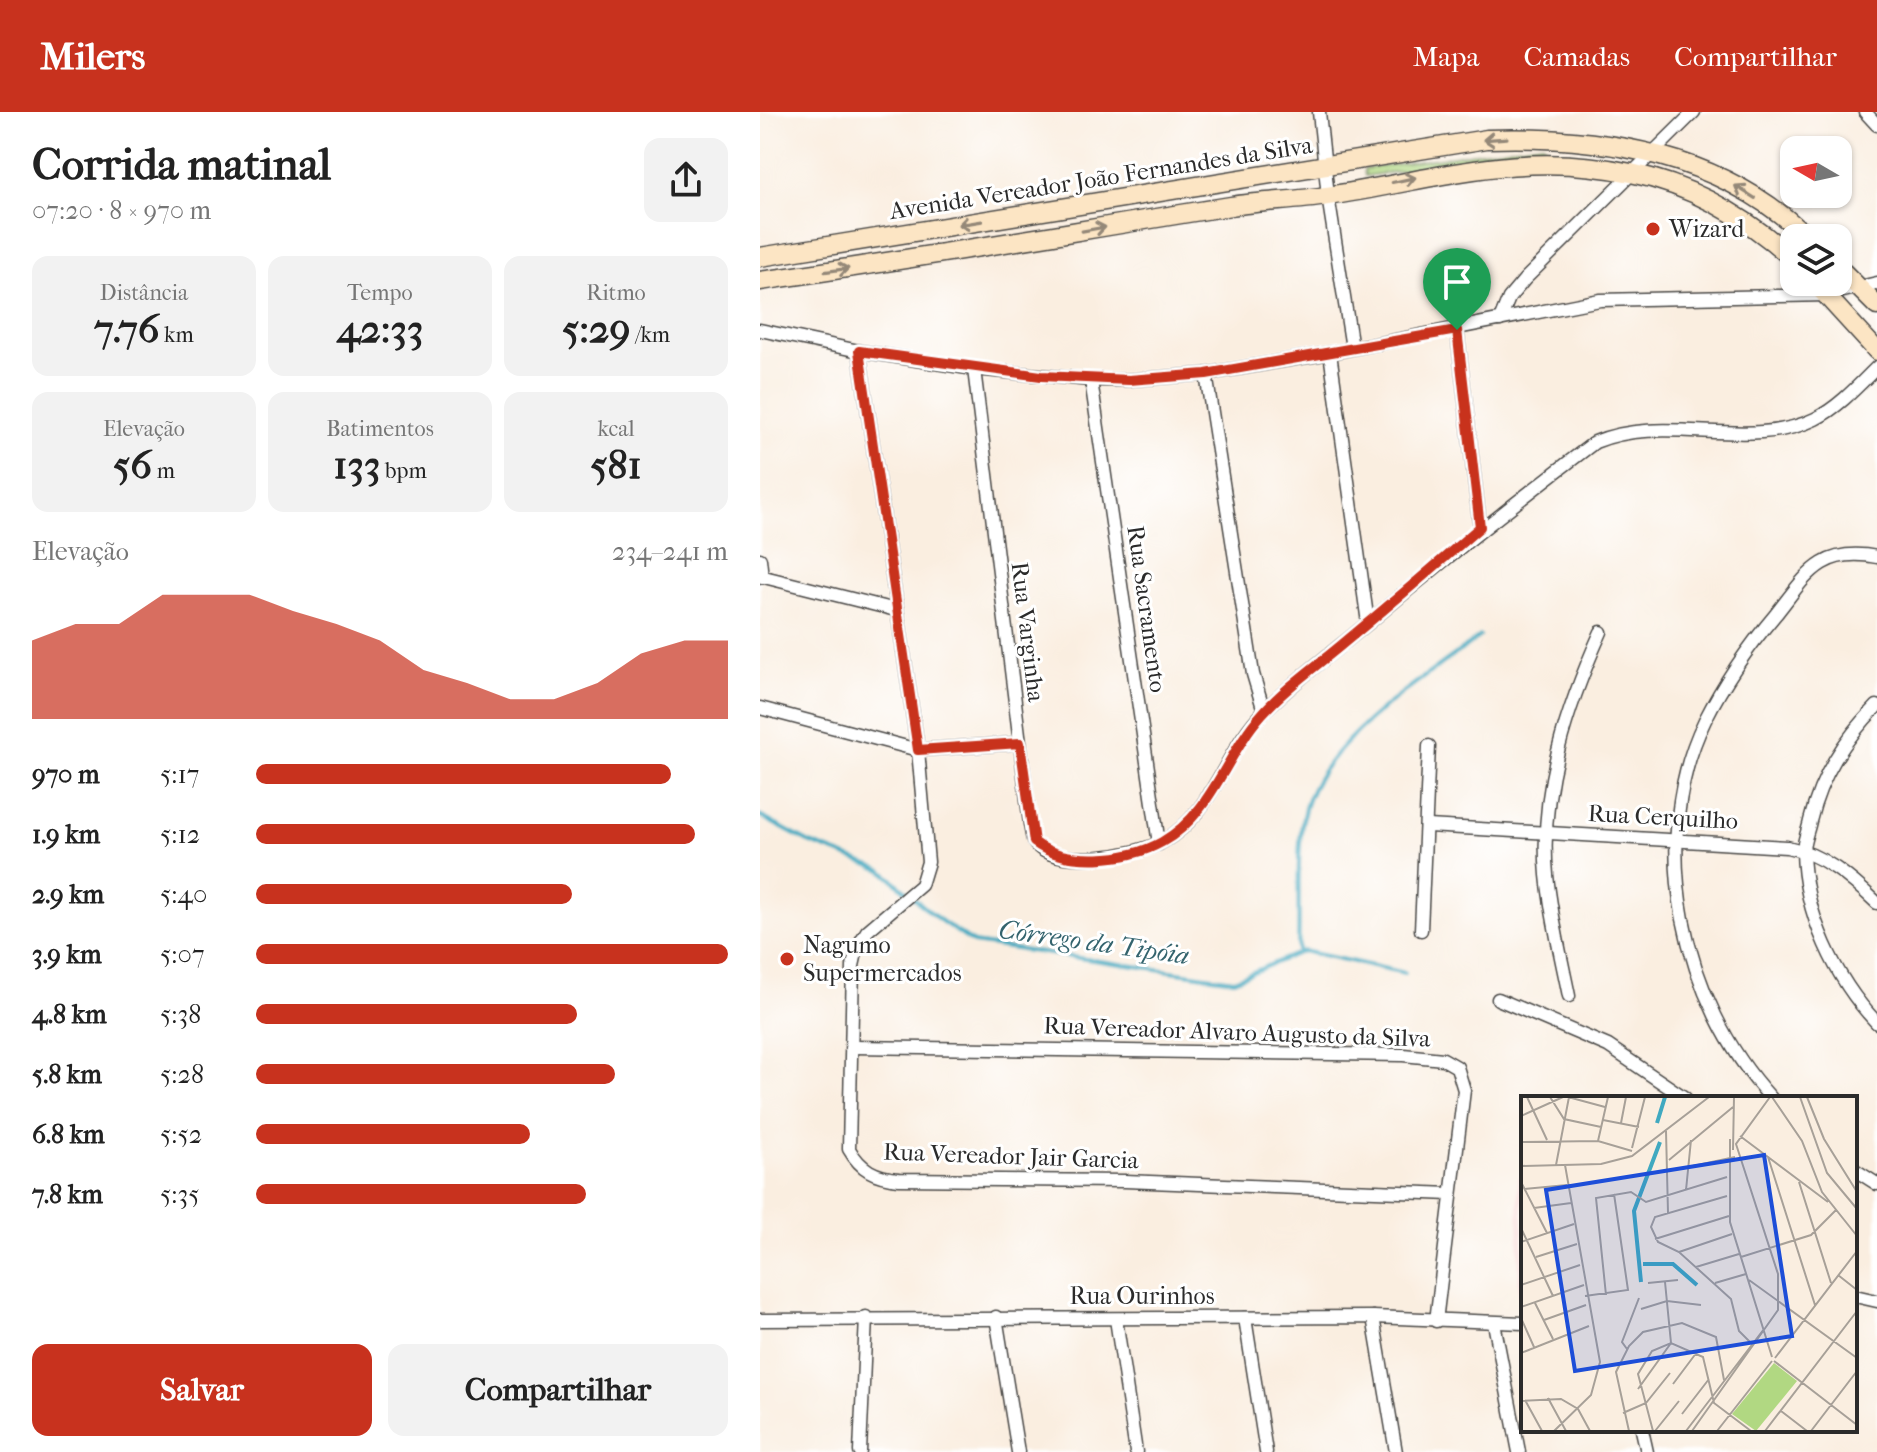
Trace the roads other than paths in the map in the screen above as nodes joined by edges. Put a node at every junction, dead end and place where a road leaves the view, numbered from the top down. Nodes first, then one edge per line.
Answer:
1 (1319, 112) edge
2 (1694, 112) edge
3 (1865, 112) edge
4 (1877, 125) edge
5 (1650, 153) junction
6 (1324, 168) junction
7 (1630, 173) junction
8 (1328, 196) junction
9 (1022, 214) junction
10 (1789, 224) edge
11 (1024, 241) junction
12 (1780, 248) edge
13 (760, 257) edge
14 (760, 281) edge
15 (1868, 285) edge
16 (1780, 290) edge
17 (1827, 296) edge
18 (1877, 306) edge
19 (1500, 320) junction
20 (760, 330) edge
21 (1457, 330) junction
22 (1352, 348) junction
23 (859, 351) junction
24 (1877, 351) edge
25 (1330, 353) junction
26 (1877, 367) edge
27 (974, 369) junction
28 (1206, 374) junction
29 (1091, 380) junction
30 (1480, 527) junction
31 (1877, 557) edge
32 (760, 559) edge
33 (761, 576) edge
34 (896, 610) junction
35 (1368, 623) junction
36 (1601, 632) dead end
37 (1877, 706) edge
38 (760, 708) edge
39 (1264, 711) junction
40 (1020, 743) junction
41 (1429, 746) dead end
42 (918, 750) junction
43 (1428, 826) junction
44 (1546, 833) junction
45 (1675, 839) junction
46 (1159, 844) junction
47 (1803, 850) junction
48 (1877, 903) edge
49 (1421, 930) dead end
50 (1569, 996) dead end
51 (1498, 999) dead end
52 (1877, 1023) edge
53 (853, 1047) junction
54 (1682, 1096) edge
55 (1769, 1096) edge
56 (1857, 1171) edge
57 (1877, 1184) edge
58 (1451, 1194) junction
59 (1857, 1296) edge
60 (1877, 1301) edge
61 (866, 1317) junction
62 (996, 1317) junction
63 (1373, 1317) junction
64 (1245, 1318) junction
65 (1116, 1319) junction
66 (760, 1320) edge
67 (1436, 1321) junction
68 (1494, 1323) junction
69 (1521, 1323) edge
70 (1642, 1432) edge
71 (860, 1452) edge
72 (1018, 1452) edge
73 (1136, 1452) edge
74 (1266, 1452) edge
75 (1396, 1452) edge
76 (1519, 1452) edge
77 (1647, 1452) edge

1 - 6 street
2 - 5 street
3 - 4 street
5 -> 6 main road, Avenida Vereador João Fernandes da Silva
5 - 7 street
10 -> 5 main road, Avenida Vereador João Fernandes da Silva
6 - 8 street
6 - 9 main road, Avenida Vereador João Fernandes da Silva
8 -> 7 main road, Avenida Vereador João Fernandes da Silva
7 - 12 main road, Avenida Vereador João Fernandes da Silva
7 - 19 street
11 -> 8 main road, Avenida Vereador João Fernandes da Silva
8 - 22 street
9 - 11 main road
9 -> 13 main road, Avenida Vereador João Fernandes da Silva
14 -> 11 main road, Avenida Vereador João Fernandes da Silva
15 - 18 main road
16 - 19 street
17 - 24 main road
19 - 21 street
20 - 23 street
21 - 22 street
21 - 30 street
22 - 25 street
23 - 27 street
23 - 34 street
25 - 28 street
25 - 35 street
26 - 30 street, Rua Varginha
27 - 29 street
27 - 40 street, Rua Varginha
28 - 29 street
28 - 39 street
29 - 46 street, Rua Sacramento
30 - 35 street, Rua Varginha
31 - 45 street
32 - 33 street
33 - 34 street
34 - 42 street
35 - 39 street, Rua Varginha
36 - 44 street
37 - 47 street
38 - 42 street
39 - 46 street, Rua Varginha
40 - 42 street
40 - 46 street, Rua Varginha
41 - 43 street
42 - 53 street, Rua Vereador Jair Garcia
43 - 44 street, Rua Cerquilho
43 - 49 street
44 - 45 street, Rua Cerquilho
44 - 50 street
45 - 47 street, Rua Cerquilho
45 - 55 street
47 - 48 street, Rua Cerquilho
47 - 52 street
51 - 54 street
53 - 58 street, Rua Vereador Jair Garcia
53 - 58 street, Rua Vereador Alvaro Augusto da Silva
56 - 57 street
58 - 67 street, Rua Vereador Alvaro Augusto da Silva
59 - 60 street
61 - 62 street, Rua Ourinhos
61 - 66 street, Rua Ourinhos
61 - 71 street
62 - 65 street, Rua Ourinhos
62 - 72 street
63 - 64 street, Rua Ourinhos
63 - 67 street, Rua Ourinhos
63 - 75 street
64 - 65 street, Rua Ourinhos
64 - 74 street
65 - 73 street
67 - 68 street, Rua Ourinhos
68 - 69 street, Rua Ourinhos
68 - 76 street
70 - 77 street

